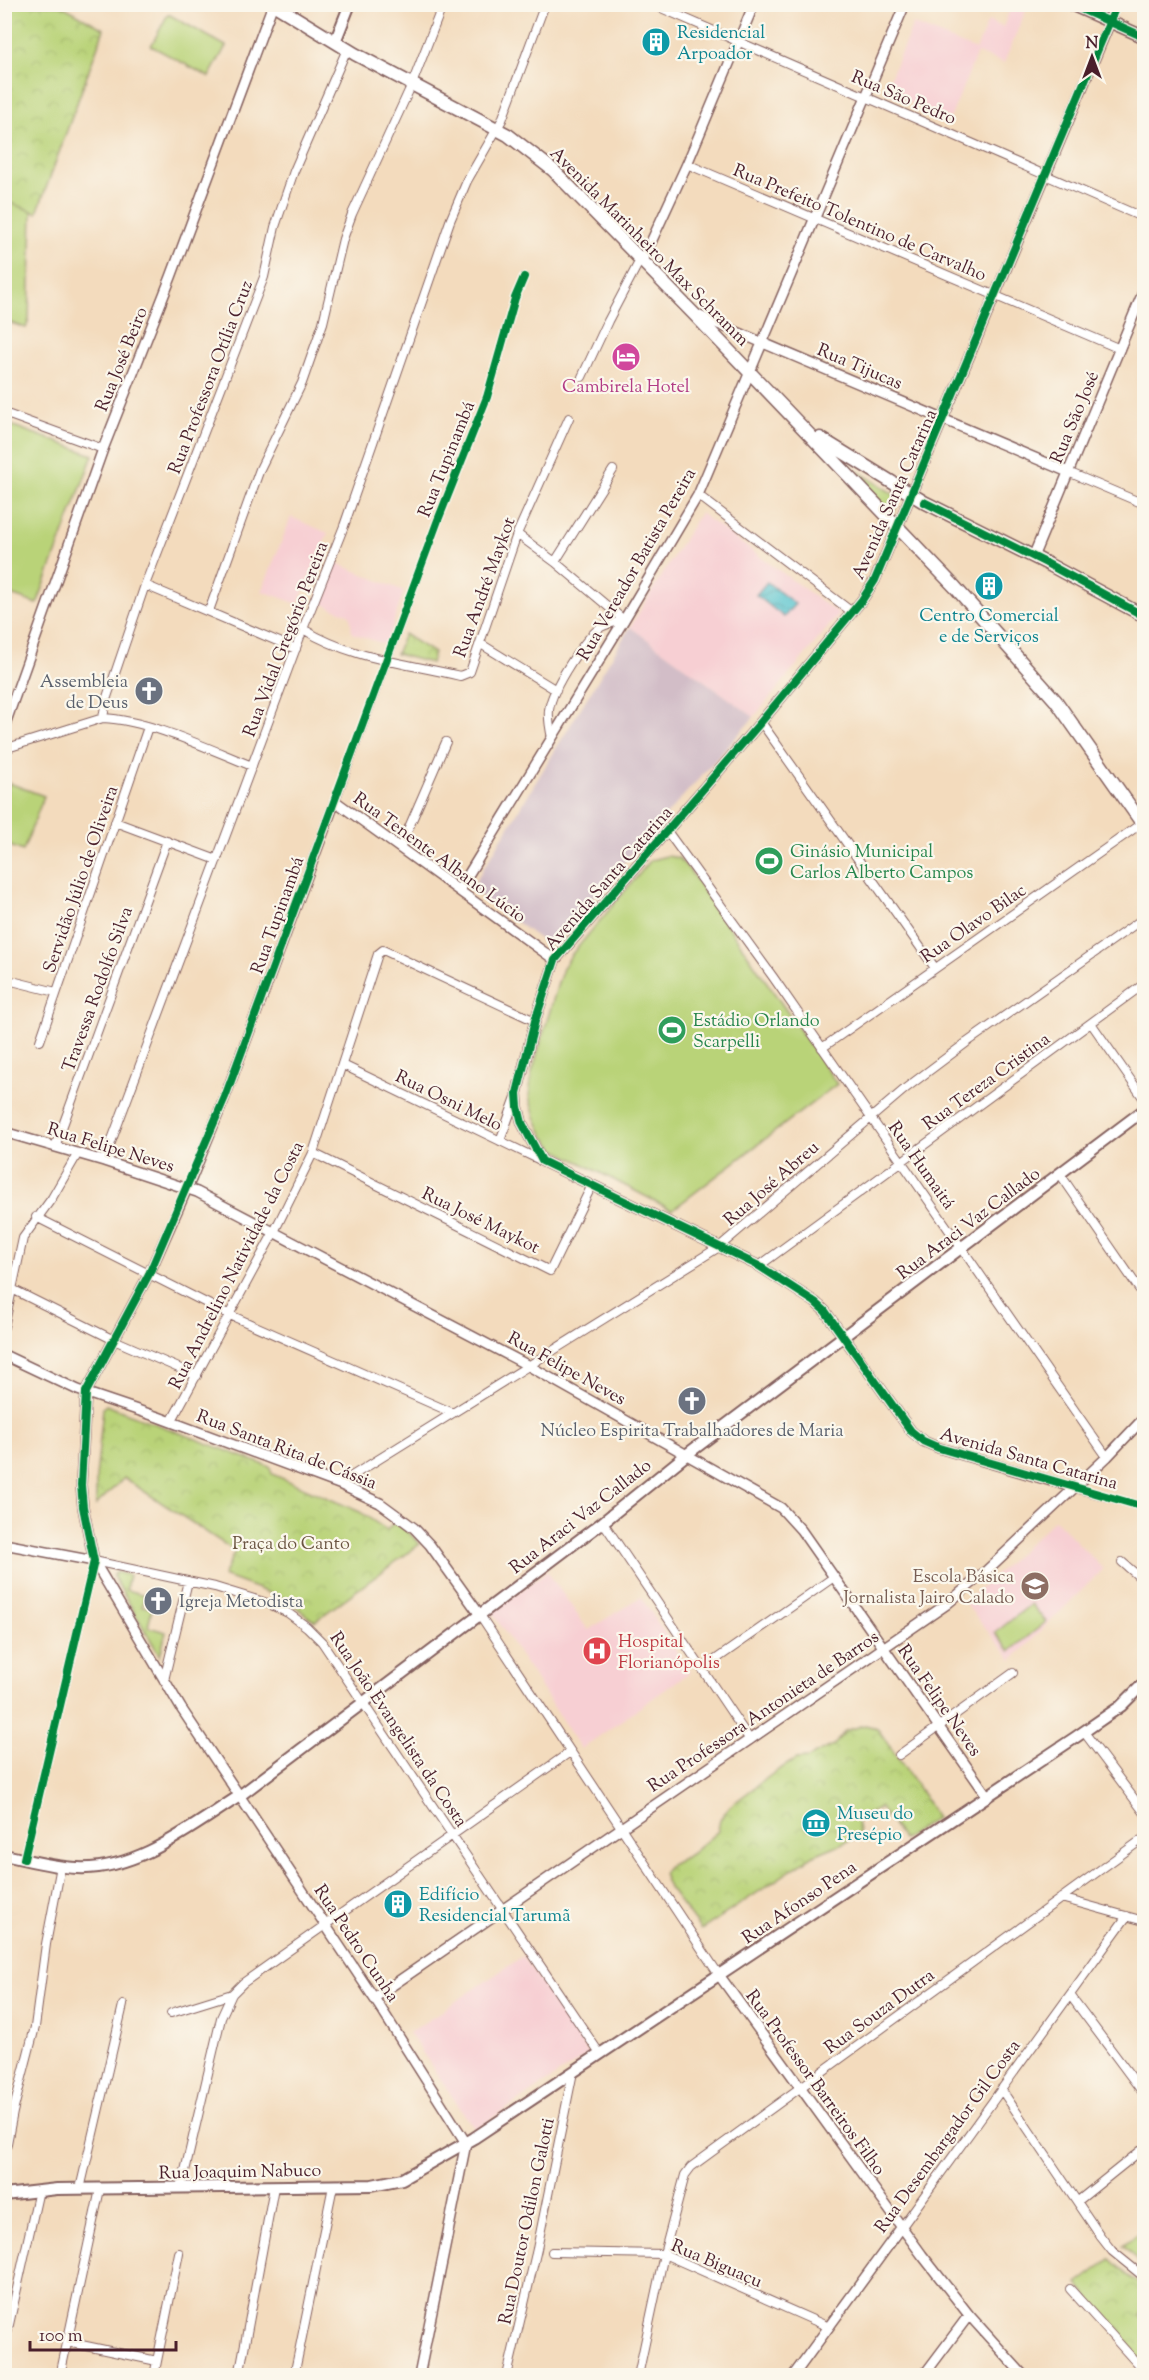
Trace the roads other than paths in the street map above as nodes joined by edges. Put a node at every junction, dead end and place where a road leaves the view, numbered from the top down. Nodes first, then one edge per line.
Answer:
1 (273, 4) edge
2 (350, 4) edge
3 (443, 4) edge
4 (545, 4) edge
5 (652, 4) edge
6 (754, 4) edge
7 (905, 4) edge
8 (1070, 4) edge
9 (1117, 4) edge
10 (1110, 22) junction
11 (1144, 37) edge
12 (335, 42) junction
13 (738, 42) junction
14 (347, 49) junction
15 (412, 84) junction
16 (866, 97) junction
17 (497, 129) junction
18 (687, 164) junction
19 (1046, 175) junction
20 (1144, 218) edge
21 (815, 219) junction
22 (640, 260) junction
23 (525, 277) dead end
24 (1144, 290) edge
25 (995, 296) junction
26 (694, 314) junction
27 (763, 343) junction
28 (1120, 349) junction
29 (751, 373) junction
30 (582, 377) dead end
31 (4, 412) edge
32 (569, 418) dead end
33 (943, 420) junction
34 (799, 424) junction
35 (103, 449) junction
36 (613, 470) dead end
37 (1068, 472) junction
38 (698, 495) junction
39 (912, 495) junction
40 (1144, 504) edge
41 (897, 528) junction
42 (518, 534) junction
43 (1033, 557) junction
44 (555, 562) junction
45 (145, 585) junction
46 (209, 611) junction
47 (852, 612) junction
48 (1144, 616) edge
49 (624, 620) junction
50 (303, 629) junction
51 (481, 644) junction
52 (296, 650) junction
53 (387, 662) junction
54 (556, 690) junction
55 (103, 718) junction
56 (761, 722) junction
57 (4, 727) edge
58 (148, 727) junction
59 (552, 738) junction
60 (446, 742) dead end
61 (4, 749) edge
62 (252, 766) junction
63 (335, 801) junction
64 (115, 822) junction
65 (1143, 825) edge
66 (667, 831) junction
67 (166, 841) junction
68 (400, 848) junction
69 (217, 860) junction
70 (459, 890) junction
71 (1144, 918) edge
72 (555, 960) junction
73 (935, 968) junction
74 (4, 979) edge
75 (1144, 984) edge
76 (56, 992) junction
77 (535, 1021) junction
78 (1091, 1023) junction
79 (40, 1041) dead end
80 (822, 1048) junction
81 (343, 1065) junction
82 (517, 1093) junction
83 (1144, 1099) edge
84 (1144, 1110) edge
85 (870, 1117) junction
86 (4, 1132) edge
87 (500, 1141) junction
88 (55, 1147) junction
89 (78, 1153) junction
90 (313, 1154) junction
91 (104, 1161) junction
92 (542, 1161) junction
93 (901, 1162) junction
94 (1060, 1174) junction
95 (592, 1185) junction
96 (187, 1187) junction
97 (36, 1218) junction
98 (274, 1232) junction
99 (719, 1247) junction
100 (961, 1247) junction
101 (759, 1266) junction
102 (149, 1274) junction
103 (12, 1289) junction
104 (1144, 1296) edge
105 (230, 1315) junction
106 (4, 1327) edge
107 (844, 1337) junction
108 (114, 1340) junction
109 (4, 1355) edge
110 (529, 1365) junction
111 (197, 1376) junction
112 (86, 1392) junction
113 (453, 1413) junction
114 (1144, 1418) edge
115 (171, 1422) junction
116 (686, 1455) junction
117 (1107, 1457) junction
118 (339, 1484) junction
119 (1075, 1488) junction
120 (1144, 1507) edge
121 (603, 1522) junction
122 (4, 1544) edge
123 (93, 1561) junction
124 (1122, 1562) dead end
125 (834, 1577) junction
126 (188, 1581) junction
127 (1144, 1581) edge
128 (480, 1615) junction
129 (884, 1648) junction
130 (702, 1668) junction
131 (1013, 1672) dead end
132 (164, 1680) junction
133 (1144, 1683) edge
134 (364, 1703) junction
135 (939, 1727) junction
136 (1084, 1732) junction
137 (750, 1740) junction
138 (570, 1752) junction
139 (899, 1755) dead end
140 (238, 1797) junction
141 (988, 1797) junction
142 (1144, 1812) edge
143 (621, 1829) junction
144 (452, 1836) junction
145 (1144, 1838) edge
146 (4, 1856) edge
147 (24, 1859) junction
148 (61, 1866) junction
149 (1061, 1898) junction
150 (502, 1910) junction
151 (1127, 1916) junction
152 (1144, 1920) edge
153 (326, 1926) junction
154 (719, 1975) junction
155 (232, 1994) junction
156 (1070, 1995) junction
157 (374, 1998) junction
158 (123, 2005) dead end
159 (171, 2013) dead end
160 (600, 2054) junction
161 (573, 2072) junction
162 (800, 2087) junction
163 (1001, 2089) junction
164 (1144, 2094) edge
165 (466, 2143) junction
166 (1144, 2148) edge
167 (4, 2159) edge
168 (333, 2186) junction
169 (274, 2187) junction
170 (181, 2188) junction
171 (80, 2189) junction
172 (100, 2189) junction
173 (39, 2190) junction
174 (4, 2195) edge
175 (1078, 2202) junction
176 (902, 2228) junction
177 (552, 2252) dead end
178 (179, 2253) dead end
179 (664, 2254) junction
180 (1144, 2277) edge
181 (1070, 2289) dead end
182 (969, 2315) junction
183 (829, 2327) junction
184 (68, 2342) junction
185 (4, 2347) edge
186 (157, 2361) junction
187 (1144, 2371) edge
188 (928, 2374) edge
189 (60, 2376) edge
190 (154, 2376) edge
191 (239, 2376) edge
192 (294, 2376) edge
193 (419, 2376) edge
194 (507, 2376) edge
195 (638, 2376) edge
196 (793, 2376) edge
197 (1024, 2376) edge

1 - 12 main road, Avenida Marinheiro Max Schramm
1 - 35 street, Rua José Beiro
2 - 12 main road
3 - 15 street
4 - 17 street, Rua Vidal Gregório Pereira
5 - 13 street, Rua São Pedro
6 - 13 street
7 - 16 street, Rua Vereador Batista Pereira
8 - 10 main road
9 - 10 street, Avenida Santa Catarina
10 - 11 main road
10 - 19 street, Avenida Santa Catarina
12 - 14 main road, Avenida Marinheiro Max Schramm
13 - 16 street, Rua São Pedro
13 - 18 street
14 - 15 main road, Avenida Marinheiro Max Schramm
14 - 45 street, Rua Professora Otília Cruz
15 - 17 main road, Avenida Marinheiro Max Schramm
15 - 46 street
16 - 19 street, Rua São Pedro
16 - 21 street, Rua Vereador Batista Pereira
17 - 22 main road, Avenida Marinheiro Max Schramm
17 - 50 street, Rua Vidal Gregório Pereira
18 - 21 street, Rua Prefeito Tolentino de Carvalho
18 - 22 street
19 - 20 street, Rua São Pedro
19 - 25 street, Avenida Santa Catarina
21 - 25 street, Rua Prefeito Tolentino de Carvalho
21 - 27 street, Rua Vereador Batista Pereira
22 - 26 main road, Avenida Marinheiro Max Schramm
22 - 30 street
23 - 53 street, Rua Tupinambá
24 - 28 street, Rua São José
25 - 28 street, Rua Prefeito Tolentino de Carvalho
25 - 33 street, Avenida Santa Catarina
26 - 27 street, Rua Tijucas
26 - 29 main road, Avenida Marinheiro Max Schramm
27 - 29 street, Rua Vereador Batista Pereira
27 - 33 street, Rua Tijucas
28 - 37 street, Rua São José
29 - 34 main road, Avenida Marinheiro Max Schramm
29 - 38 street, Rua Vereador Batista Pereira
31 - 35 street
32 - 42 street, Rua André Maykot
33 - 37 street, Rua Tijucas
33 - 39 street, Avenida Santa Catarina
34 - 39 main road
34 - 41 main road
35 - 57 street, Rua José Beiro
36 - 44 street
37 - 40 street, Rua Tijucas
37 - 43 street, Rua São José
38 - 47 street
38 - 49 street, Rua Vereador Batista Pereira
39 - 41 street, Avenida Santa Catarina
39 - 43 main road
41 - 47 street, Avenida Santa Catarina
41 - 65 main road
42 - 44 street
42 - 51 street, Rua André Maykot
43 - 48 main road
44 - 49 street
45 - 46 street
45 - 55 street, Rua Professora Otília Cruz
46 - 52 street
47 - 56 street, Avenida Santa Catarina
49 - 54 street
49 - 59 street, Rua Vereador Batista Pereira
50 - 52 street, Rua Vidal Gregório Pereira
50 - 53 street, Rua André Maykot
51 - 53 street, Rua André Maykot
51 - 54 street
52 - 62 street, Rua Vidal Gregório Pereira
53 - 63 street, Rua Tupinambá
54 - 59 street
55 - 58 street
55 - 61 street
56 - 66 street, Avenida Santa Catarina
56 - 73 street
58 - 62 street
58 - 64 street, Servidão Júlio de Oliveira
59 - 70 street, Rua Vereador Batista Pereira
60 - 68 street
62 - 69 street, Rua Vidal Gregório Pereira
63 - 68 street, Rua Tenente Albano Lúcio
63 - 96 street, Rua Tupinambá
64 - 67 street
64 - 76 street, Servidão Júlio de Oliveira
65 - 73 street, Rua Olavo Bilac
66 - 72 street, Avenida Santa Catarina
66 - 80 street, Rua Humaitá
67 - 69 street
67 - 88 street, Travessa Rodolfo Silva
68 - 70 street, Rua Tenente Albano Lúcio
69 - 91 street, Rua Vidal Gregório Pereira
70 - 72 street, Rua Tenente Albano Lúcio
71 - 85 street, Rua José Abreu
72 - 77 street, Avenida Santa Catarina
73 - 80 street, Rua Olavo Bilac
74 - 76 street
75 - 78 street, Rua Tereza Cristina
76 - 79 street, Servidão Júlio de Oliveira
77 - 81 street, Rua Andrelino Natividade da Costa
77 - 82 street, Avenida Santa Catarina
78 - 83 street
78 - 93 street, Rua Tereza Cristina
80 - 85 street, Rua Humaitá
81 - 87 street, Rua Osni Melo
81 - 90 street, Rua Andrelino Natividade da Costa
82 - 87 street
82 - 92 street, Avenida Santa Catarina
84 - 94 main road, Rua Araci Vaz Callado
85 - 93 street, Rua Humaitá
85 - 99 street, Rua José Abreu
86 - 88 street, Rua Felipe Neves
87 - 92 street, Rua Osni Melo
88 - 89 street, Rua Felipe Neves
89 - 91 street, Rua Felipe Neves
89 - 97 street
90 - 95 street, Rua José Maykot
90 - 98 street, Rua Andrelino Natividade da Costa
91 - 96 street, Rua Felipe Neves
92 - 95 street, Avenida Santa Catarina
93 - 100 street, Rua Humaitá
93 - 101 street, Rua Tereza Cristina
94 - 100 main road, Rua Araci Vaz Callado
94 - 104 street
95 - 99 street, Avenida Santa Catarina
96 - 98 street, Rua Felipe Neves
96 - 102 street, Rua Tupinambá
97 - 102 street
97 - 103 street
98 - 105 street, Rua Andrelino Natividade da Costa
98 - 110 street, Rua Felipe Neves
99 - 101 street, Avenida Santa Catarina
99 - 110 street, Rua José Abreu
100 - 107 main road, Rua Araci Vaz Callado
100 - 117 street, Rua Humaitá
101 - 107 street, Avenida Santa Catarina
102 - 105 street
102 - 108 street, Rua Tupinambá
103 - 106 street
103 - 108 street
105 - 111 street, Rua Andrelino Natividade da Costa
105 - 113 street
107 - 116 main road, Rua Araci Vaz Callado
107 - 119 street, Avenida Santa Catarina
108 - 111 street
108 - 112 street, Rua Tupinambá
109 - 112 street, Rua Santa Rita de Cássia
110 - 113 street, Rua José Abreu
110 - 116 street, Rua Felipe Neves
111 - 115 street, Rua Andrelino Natividade da Costa
112 - 115 street, Rua Santa Rita de Cássia
112 - 123 street, Rua Tupinambá
113 - 118 street, Rua José Abreu
114 - 117 street, Rua Professora Antonieta de Barros
115 - 118 street, Rua Santa Rita de Cássia
116 - 121 main road, Rua Araci Vaz Callado
116 - 125 street, Rua Felipe Neves
117 - 119 street, Rua Professora Antonieta de Barros
118 - 128 street, Rua Santa Rita de Cássia
119 - 120 street, Avenida Santa Catarina
119 - 129 street, Rua Professora Antonieta de Barros
121 - 128 main road, Rua Araci Vaz Callado
121 - 130 street
122 - 123 street, Rua João Evangelista da Costa
123 - 126 street, Rua João Evangelista da Costa
123 - 132 street, Rua Pedro Cunha
123 - 147 street
124 - 127 street
125 - 129 street, Rua Felipe Neves
125 - 130 street
126 - 132 street
126 - 134 street, Rua João Evangelista da Costa
128 - 134 main road, Rua Araci Vaz Callado
128 - 138 street, Rua Santa Rita de Cássia
129 - 135 street, Rua Felipe Neves
129 - 137 street, Rua Professora Antonieta de Barros
130 - 137 street
131 - 135 street
132 - 140 street, Rua Pedro Cunha
133 - 136 main road, Rua Afonso Pena
134 - 140 main road, Rua Araci Vaz Callado
134 - 144 street, Rua João Evangelista da Costa
135 - 139 street
135 - 141 street, Rua Felipe Neves
136 - 141 main road, Rua Afonso Pena
136 - 142 street
137 - 143 street, Rua Professora Antonieta de Barros
138 - 143 street, Rua Santa Rita de Cássia
138 - 144 street
140 - 148 main road, Rua Araci Vaz Callado
140 - 153 street, Rua Pedro Cunha
141 - 154 main road, Rua Afonso Pena
143 - 150 street, Rua Professora Antonieta de Barros
143 - 154 street, Rua Santa Rita de Cássia
144 - 150 street, Rua João Evangelista da Costa
144 - 153 street
145 - 149 street, Rua Souza Dutra
146 - 147 main road, Rua Araci Vaz Callado
147 - 148 main road, Rua Araci Vaz Callado
148 - 167 street
149 - 151 street
149 - 162 street, Rua Souza Dutra
150 - 157 street, Rua Professora Antonieta de Barros
150 - 160 street, Rua João Evangelista da Costa
151 - 152 street
151 - 156 street, Rua Desembargador Gil Costa
153 - 155 street
153 - 157 street, Rua Pedro Cunha
154 - 160 main road, Rua Afonso Pena
154 - 162 street, Rua Professor Barreiros Filho
155 - 159 street
155 - 170 street
156 - 163 street, Rua Desembargador Gil Costa
156 - 164 street
157 - 165 street, Rua Pedro Cunha
158 - 171 street
160 - 161 main road, Rua Afonso Pena
161 - 165 main road, Rua Afonso Pena
161 - 194 street, Rua Doutor Odilon Galotti
162 - 176 street, Rua Professor Barreiros Filho
162 - 179 street, Rua Souza Dutra
163 - 175 street
163 - 176 street, Rua Desembargador Gil Costa
165 - 168 main road, Rua Joaquim Nabuco
165 - 193 street
166 - 175 street
168 - 169 main road, Rua Joaquim Nabuco
168 - 192 street
169 - 170 main road, Rua Joaquim Nabuco
169 - 191 street
170 - 172 main road, Rua Joaquim Nabuco
171 - 172 main road, Rua Joaquim Nabuco
171 - 173 main road, Rua Joaquim Nabuco
172 - 184 street
173 - 174 main road, Rua Joaquim Nabuco
173 - 185 street
175 - 180 street
176 - 182 street, Rua Professor Barreiros Filho
176 - 183 street, Rua Desembargador Gil Costa
177 - 179 street, Rua Biguaçu
178 - 186 street
179 - 183 street, Rua Biguaçu
179 - 195 street, Rua Souza Dutra
181 - 187 street
182 - 188 street
182 - 197 street, Rua Professor Barreiros Filho
183 - 196 street, Rua Desembargador Gil Costa
184 - 186 street
184 - 189 street
186 - 190 street

